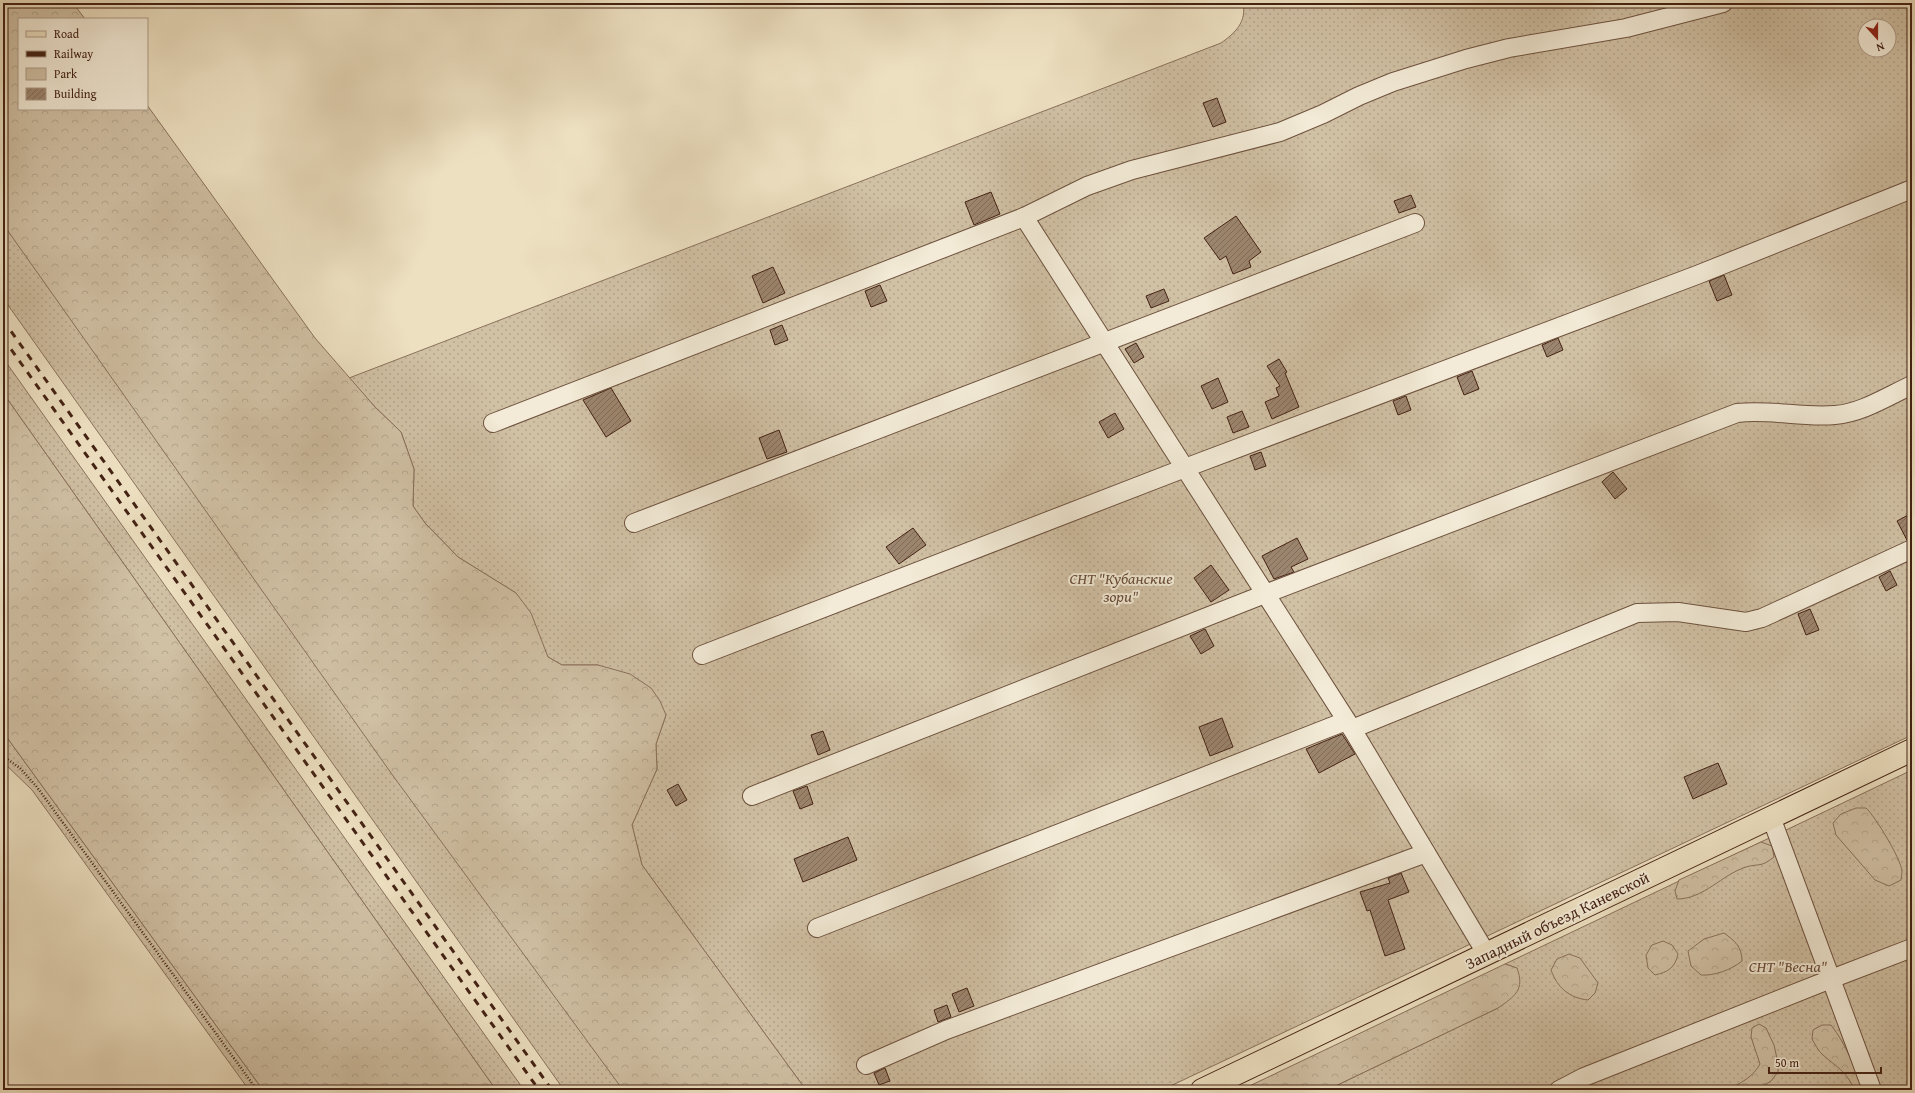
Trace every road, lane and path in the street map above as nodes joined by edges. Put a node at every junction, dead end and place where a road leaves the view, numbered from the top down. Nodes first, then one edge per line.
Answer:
1 (1723, 3) edge
2 (1912, 189) edge
3 (1024, 217) junction
4 (1415, 223) dead end
5 (1104, 342) junction
6 (1912, 385) edge
7 (493, 423) dead end
8 (1185, 468) junction
9 (634, 523) dead end
10 (1912, 549) edge
11 (1265, 594) junction
12 (702, 655) dead end
13 (1349, 725) junction
14 (1912, 750) edge
15 (3, 756) edge
16 (752, 796) dead end
17 (1772, 817) junction
18 (1426, 853) junction
19 (817, 928) dead end
20 (1912, 948) edge
21 (1486, 953) junction
22 (1831, 978) junction
23 (866, 1065) dead end
24 (256, 1090) edge
25 (1202, 1090) edge
26 (1559, 1090) edge
27 (1872, 1090) edge

1 - 3 lane
2 - 8 lane
3 - 5 lane
3 - 7 lane
4 - 5 lane
5 - 8 lane
5 - 9 lane
6 - 11 lane
8 - 11 lane
8 - 12 lane
10 - 13 lane
11 - 13 lane
11 - 16 lane
13 - 18 lane
13 - 19 lane
14 - 17 main road, Западный объезд Каневской
15 - 24 path
17 - 21 main road, Западный объезд Каневской
17 - 22 lane
18 - 21 lane
18 - 23 lane
20 - 22 lane
21 - 25 main road, Западный объезд Каневской
22 - 26 lane
22 - 27 lane

